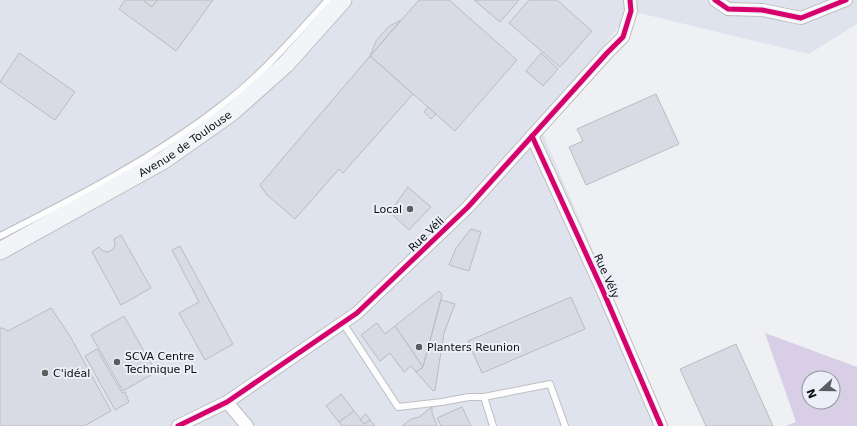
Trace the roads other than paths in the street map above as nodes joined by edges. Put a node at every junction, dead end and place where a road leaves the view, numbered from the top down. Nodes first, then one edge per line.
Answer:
1 (630, 0) edge
2 (715, 0) edge
3 (846, 0) edge
4 (337, 1) edge
5 (532, 136) junction
6 (0, 236) edge
7 (0, 251) edge
8 (343, 323) junction
9 (484, 397) junction
10 (228, 402) junction
11 (178, 426) edge
12 (247, 426) edge
13 (493, 426) edge
14 (565, 426) edge
15 (661, 426) edge

1 - 5 street, Rue Véli
2 - 3 street
4 - 6 lane
4 - 7 main road, Avenue de Toulouse
5 - 8 street, Rue Véli
5 - 15 street, Rue Vély
8 - 9 lane
8 - 10 street, Rue Véli
9 - 13 lane
9 - 14 lane
10 - 11 street, Rue Véli
10 - 12 street

